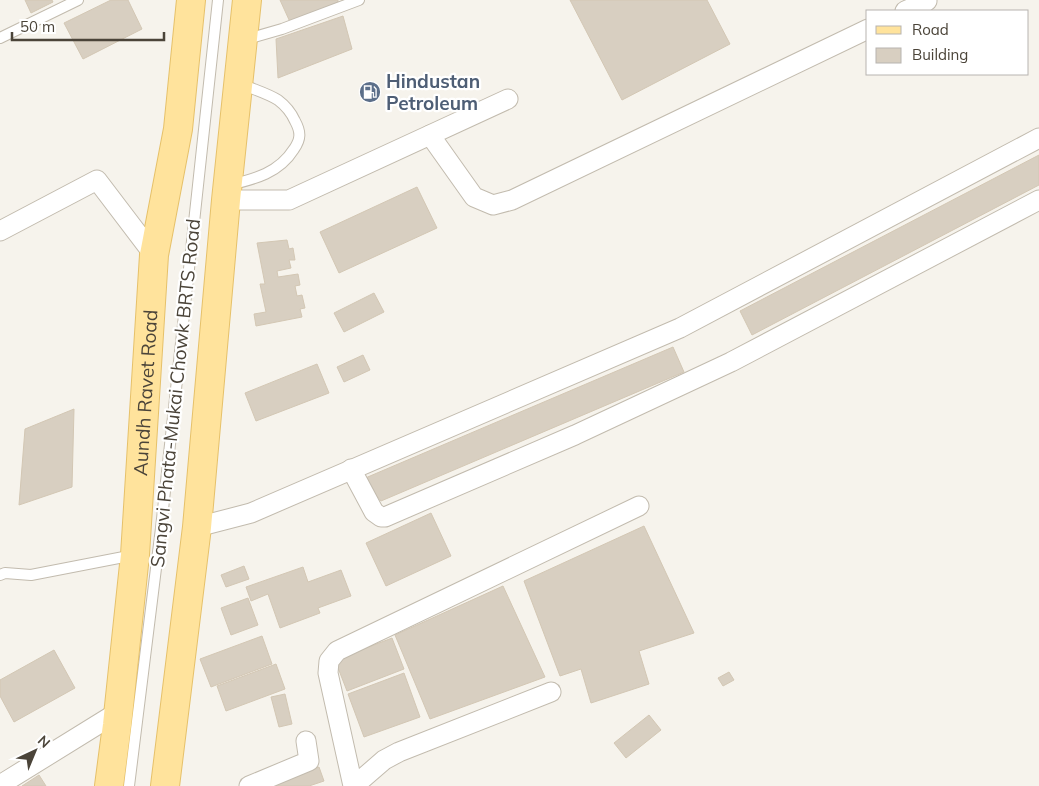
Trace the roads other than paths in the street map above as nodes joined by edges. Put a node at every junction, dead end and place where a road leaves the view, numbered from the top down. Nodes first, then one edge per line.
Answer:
1 (78, 0) edge
2 (191, 0) edge
3 (218, 0) edge
4 (247, 0) edge
5 (359, 0) edge
6 (927, 1) edge
7 (907, 10) edge
8 (866, 30) edge
9 (0, 38) edge
10 (243, 40) junction
11 (238, 83) junction
12 (508, 99) dead end
13 (430, 135) junction
14 (1039, 138) edge
15 (227, 193) junction
16 (1039, 200) edge
17 (0, 231) edge
18 (154, 255) junction
19 (350, 469) junction
20 (639, 506) dead end
21 (197, 527) junction
22 (135, 555) junction
23 (0, 575) edge
24 (551, 692) dead end
25 (118, 712) junction
26 (306, 741) dead end
27 (4, 777) edge
28 (109, 786) edge
29 (129, 786) edge
30 (165, 786) edge
31 (248, 786) edge
32 (354, 786) edge

1 - 9 lane
2 - 18 main road, Aundh Ravet Road
3 - 29 lane, Sangvi Phata-Mukai Chowk BRTS Road
4 - 10 main road
5 - 10 lane
6 - 7 street
8 - 13 street
10 - 11 main road
11 - 15 main road
11 - 15 lane
12 - 13 street
13 - 15 street
14 - 19 street
15 - 21 main road
16 - 19 street
17 - 18 street
18 - 22 main road, Aundh Ravet Road
19 - 21 street
20 - 32 street
21 - 30 main road
22 - 23 lane
22 - 25 main road, Aundh Ravet Road
24 - 32 street
25 - 27 street
25 - 28 main road, Aundh Ravet Road
26 - 31 street

